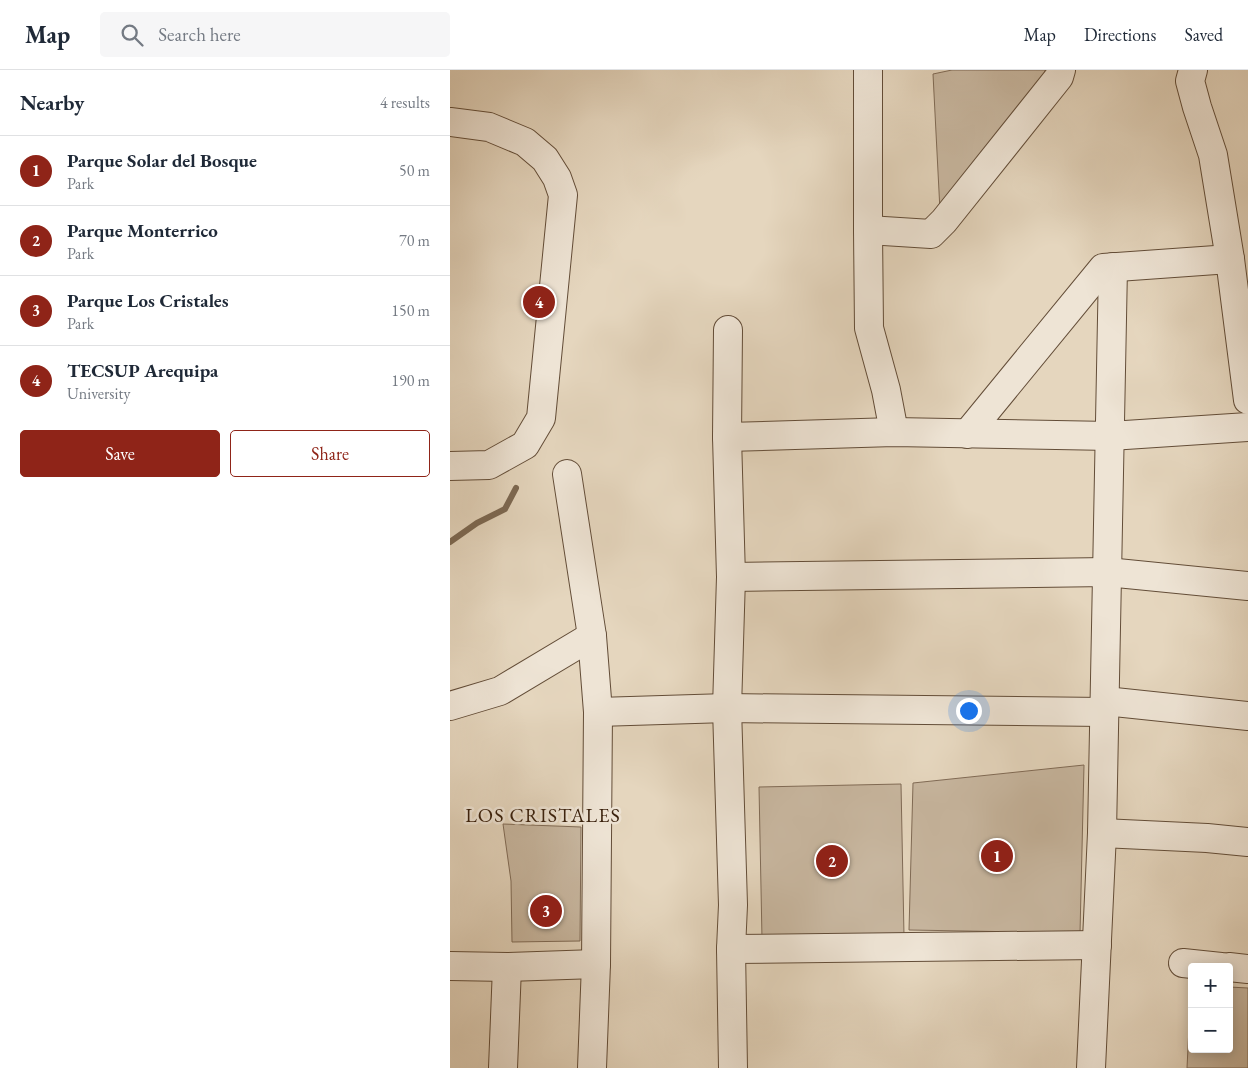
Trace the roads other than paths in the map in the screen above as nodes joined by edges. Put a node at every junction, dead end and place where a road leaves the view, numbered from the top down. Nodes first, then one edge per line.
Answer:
1 (868, 70) edge
2 (1061, 70) edge
3 (1193, 70) edge
4 (450, 122) edge
5 (868, 230) junction
6 (1230, 259) junction
7 (1113, 267) junction
8 (728, 330) dead end
9 (1248, 400) edge
10 (1248, 427) edge
11 (894, 432) junction
12 (967, 434) junction
13 (727, 436) junction
14 (1110, 436) junction
15 (450, 466) edge
16 (567, 474) dead end
17 (1107, 572) junction
18 (731, 577) junction
19 (1248, 586) edge
20 (592, 636) junction
21 (450, 706) edge
22 (1104, 706) junction
23 (727, 708) junction
24 (598, 712) junction
25 (1248, 716) edge
26 (1102, 833) junction
27 (1248, 842) edge
28 (1097, 945) junction
29 (731, 949) junction
30 (596, 964) junction
31 (1183, 964) dead end
32 (1188, 964) edge
33 (450, 966) edge
34 (507, 967) junction
35 (1233, 968) edge
36 (1248, 969) edge
37 (503, 1068) edge
38 (592, 1068) edge
39 (733, 1068) edge
40 (1091, 1068) edge

1 - 5 street
2 - 5 street
3 - 6 street
4 - 15 street
5 - 11 street
6 - 7 street
6 - 9 street
7 - 12 street
7 - 14 street
8 - 13 street
10 - 14 street
11 - 12 street
11 - 13 street
12 - 14 street
13 - 18 street
14 - 17 street
16 - 20 street
17 - 18 street
17 - 19 street
17 - 22 street
18 - 23 street
20 - 21 street
20 - 24 street
22 - 23 street
22 - 25 street
22 - 26 street
23 - 24 street
23 - 29 street
24 - 30 street
26 - 27 street
26 - 28 street
28 - 29 street
28 - 40 street
29 - 39 street
30 - 34 street
30 - 38 street
31 - 32 street
33 - 34 street
34 - 37 street
35 - 36 street

